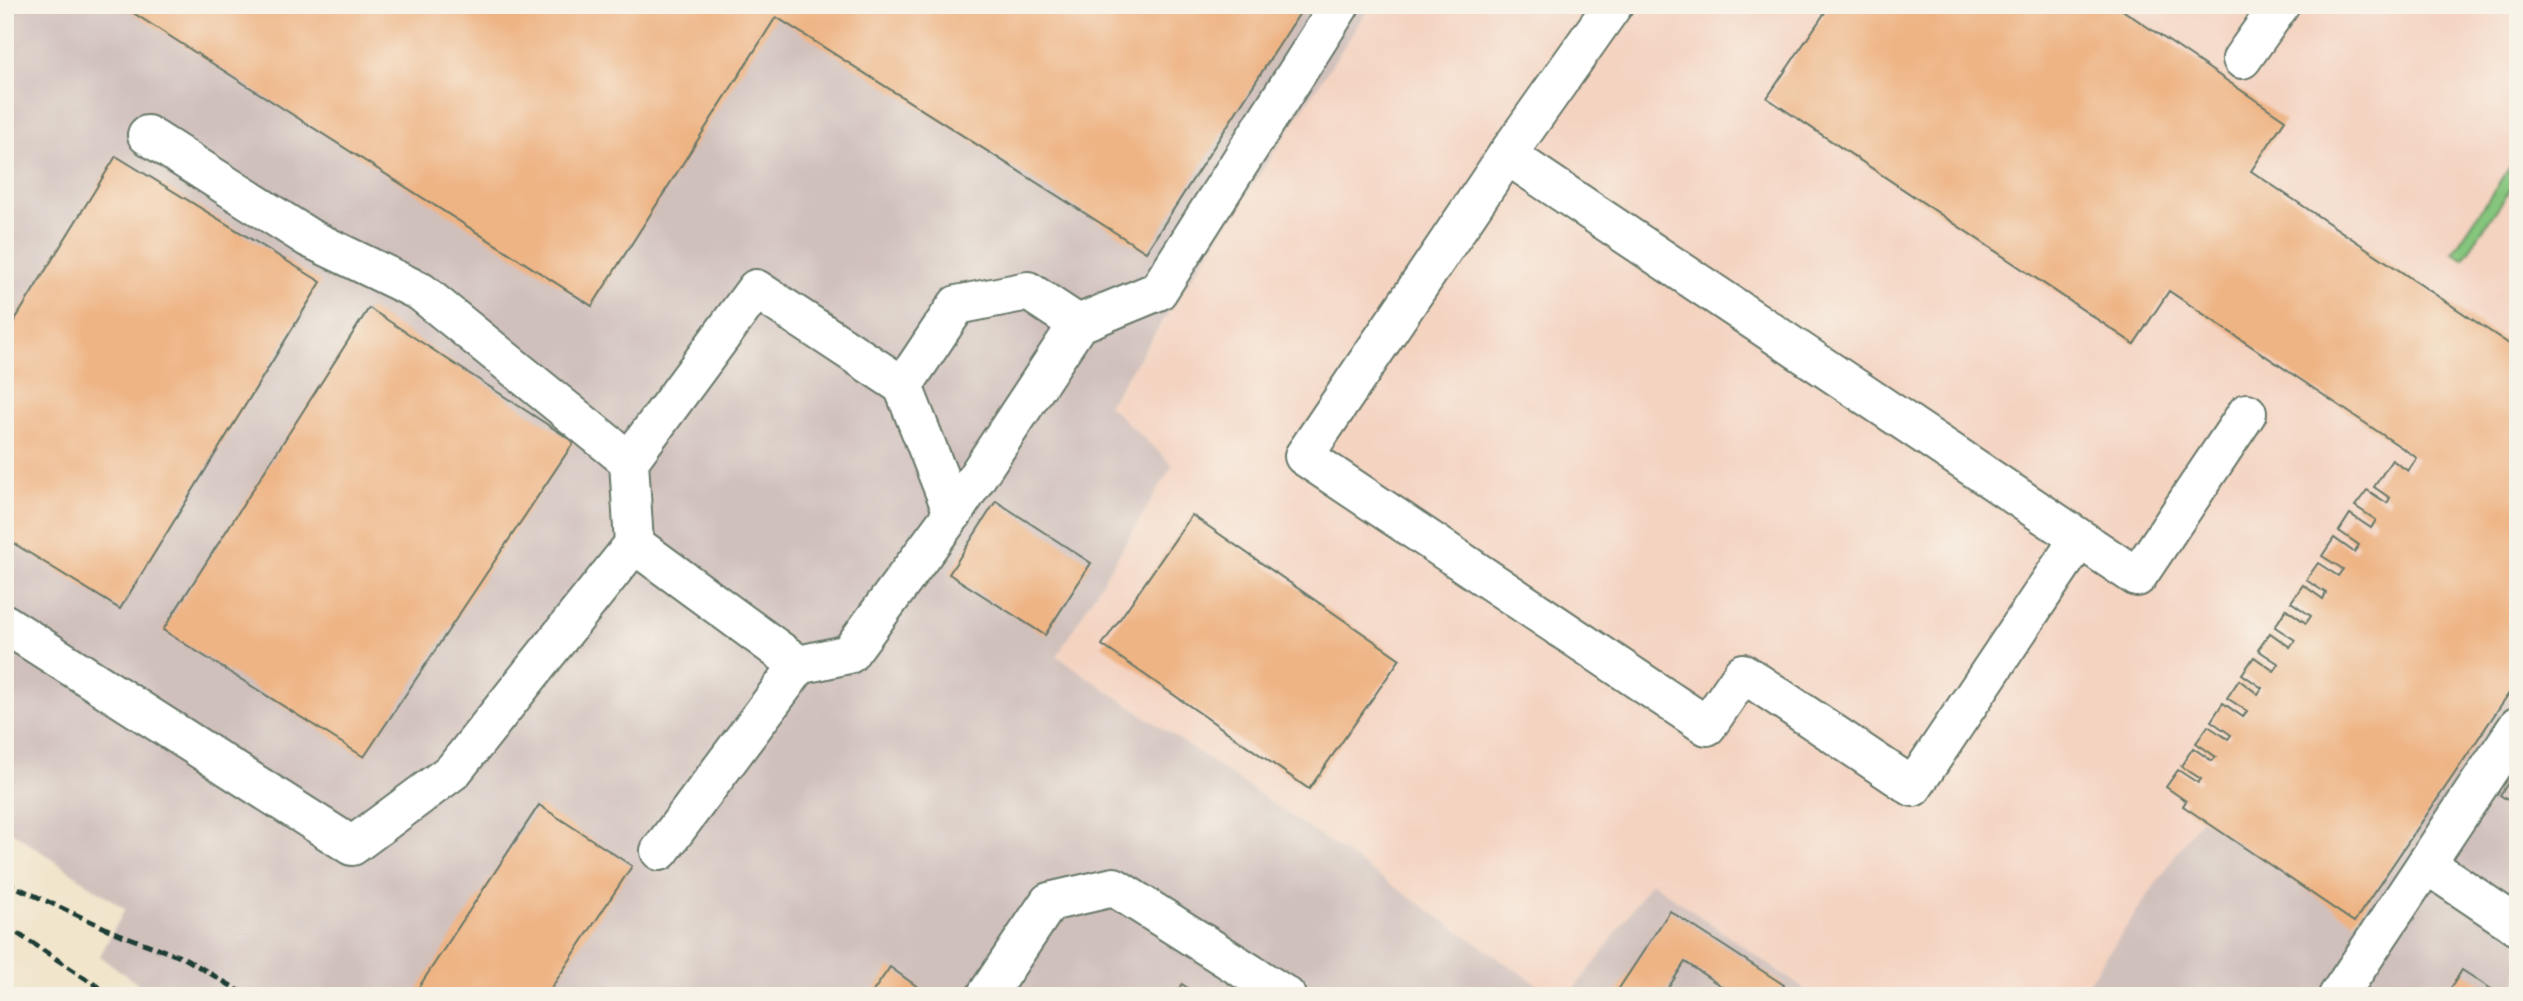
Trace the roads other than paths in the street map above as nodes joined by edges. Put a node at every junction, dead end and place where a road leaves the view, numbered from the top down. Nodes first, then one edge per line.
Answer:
1 (1340, 5) edge
2 (1613, 5) edge
3 (2280, 5) edge
4 (2242, 58) dead end
5 (148, 135) dead end
6 (1507, 155) junction
7 (1078, 324) junction
8 (903, 386) junction
9 (2247, 413) dead end
10 (629, 461) junction
11 (953, 513) junction
12 (2079, 539) junction
13 (634, 544) junction
14 (5, 624) edge
15 (799, 665) junction
16 (2518, 726) edge
17 (660, 851) dead end
18 (2426, 864) junction
19 (2518, 926) edge
20 (986, 996) edge
21 (1286, 996) edge
22 (2337, 996) edge

1 - 7 lane
2 - 6 lane
3 - 4 lane
5 - 10 lane
6 - 12 lane
6 - 12 lane
7 - 8 lane
7 - 11 lane
8 - 10 lane
8 - 11 lane
9 - 12 lane
10 - 13 lane
11 - 15 lane
13 - 14 lane
13 - 15 lane
15 - 17 lane
16 - 18 lane
18 - 19 lane
18 - 22 lane
20 - 21 lane

